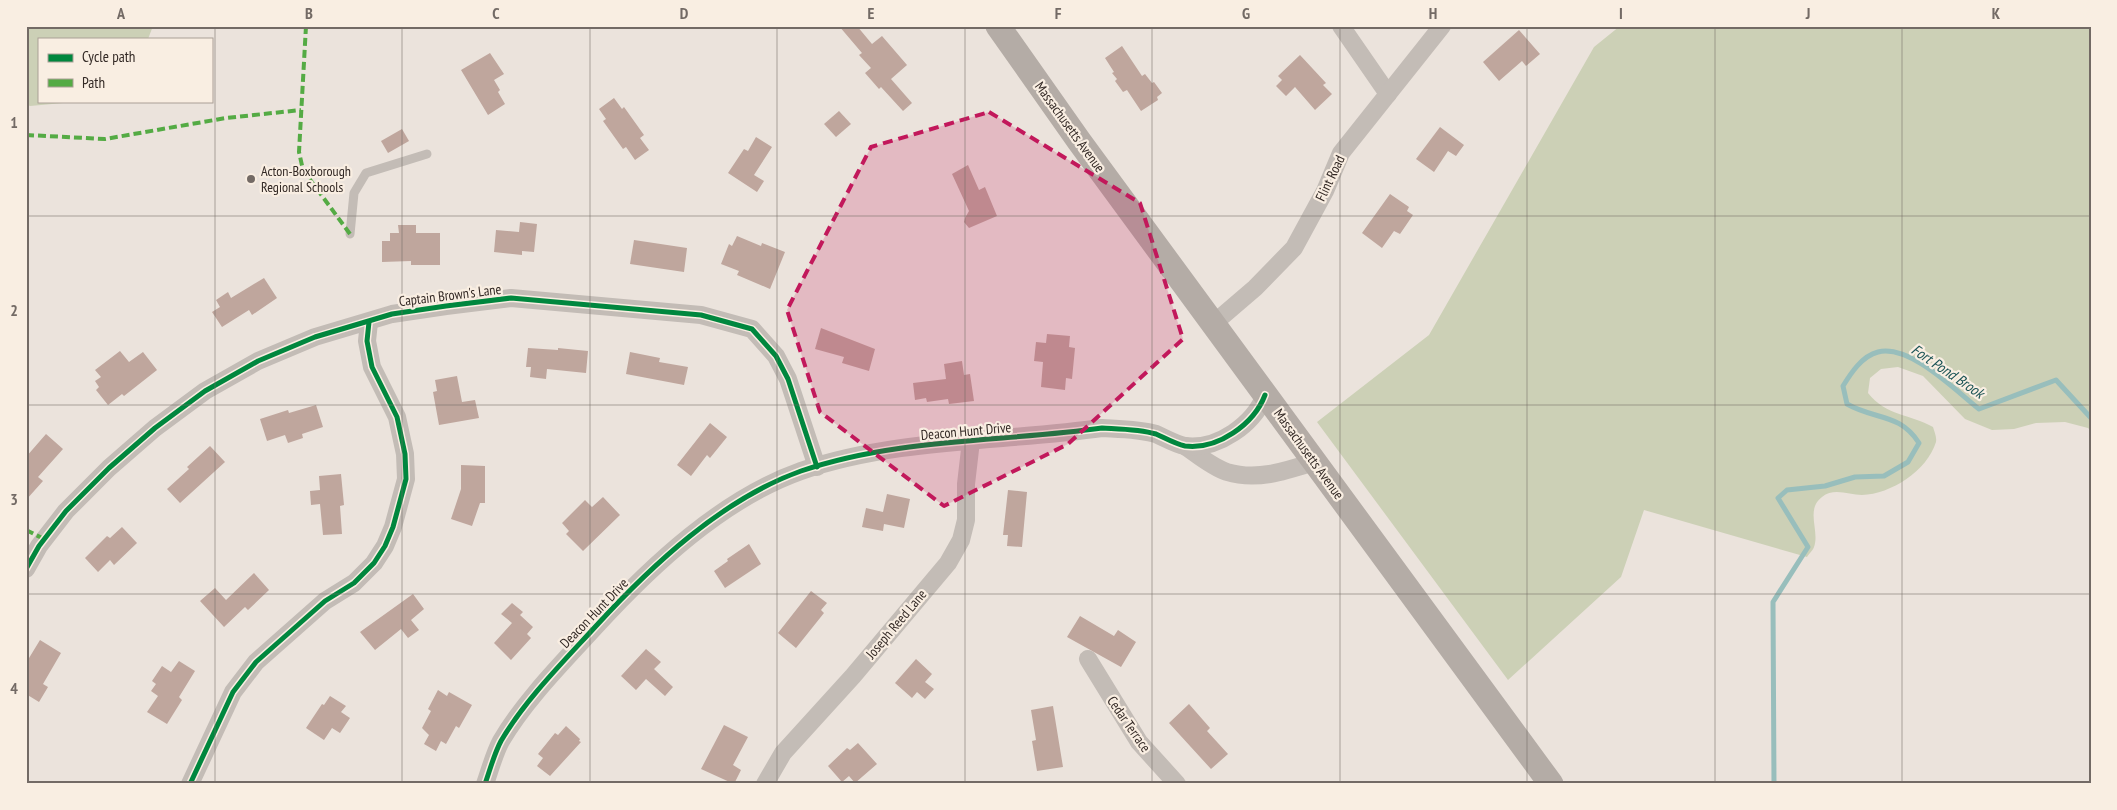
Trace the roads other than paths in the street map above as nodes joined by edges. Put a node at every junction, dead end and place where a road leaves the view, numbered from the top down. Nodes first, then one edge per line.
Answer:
1 (998, 26) edge
2 (1341, 26) edge
3 (1442, 26) edge
4 (1388, 94) junction
5 (426, 154) dead end
6 (350, 234) dead end
7 (369, 322) junction
8 (1213, 324) junction
9 (1265, 395) junction
10 (971, 442) junction
11 (1185, 446) junction
12 (1314, 462) junction
13 (817, 467) junction
14 (26, 569) edge
15 (1088, 658) dead end
16 (190, 784) edge
17 (485, 784) edge
18 (765, 784) edge
19 (1177, 784) edge
20 (1551, 784) edge

1 - 8 main road, Massachusetts Avenue
2 - 4 street
3 - 4 street, Flint Road
4 - 8 street, Flint Road
5 - 6 lane
7 - 13 street, Captain Brown's Lane
7 - 14 street, Captain Brown's Lane
7 - 16 street
8 - 9 main road, Massachusetts Avenue
9 - 11 street, Deacon Hunt Drive
9 - 12 main road, Massachusetts Avenue
10 - 11 street, Deacon Hunt Drive
10 - 13 street, Deacon Hunt Drive
10 - 18 street, Joseph Reed Lane
11 - 12 street, Deacon Hunt Drive
12 - 20 main road, Massachusetts Avenue
13 - 17 street, Deacon Hunt Drive
15 - 19 street, Cedar Terrace

